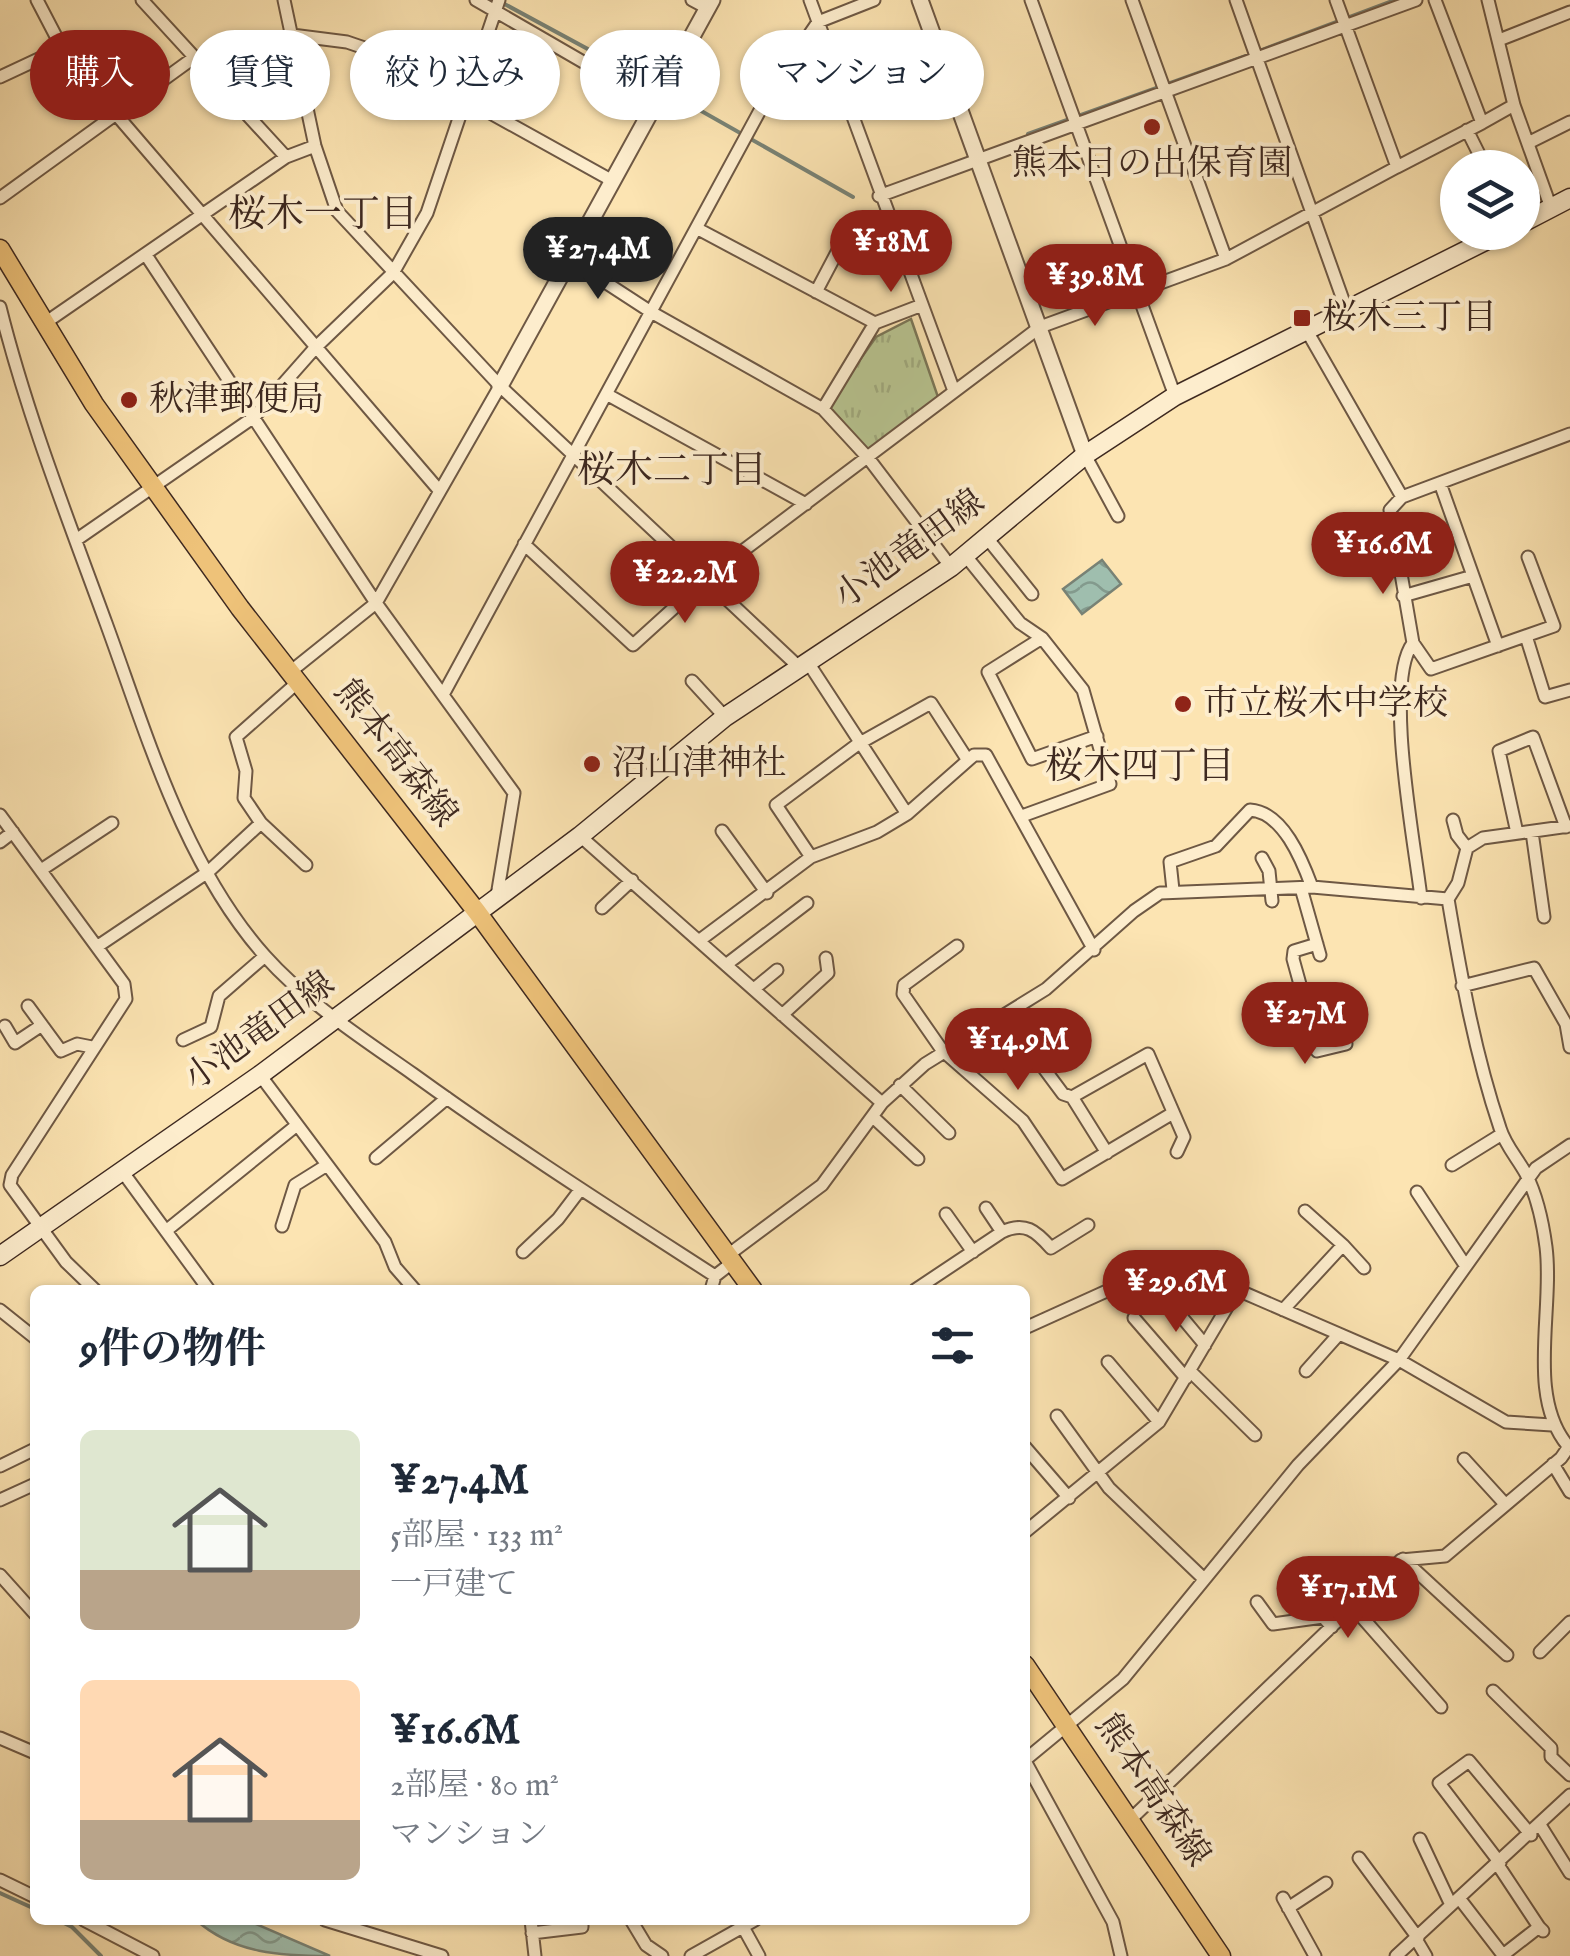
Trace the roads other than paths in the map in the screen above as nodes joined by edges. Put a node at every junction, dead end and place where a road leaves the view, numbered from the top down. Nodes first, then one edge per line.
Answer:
1 (36, 0) edge
2 (142, 0) edge
3 (284, 0) edge
4 (476, 0) edge
5 (692, 0) edge
6 (810, 0) edge
7 (874, 0) edge
8 (920, 0) edge
9 (1031, 0) edge
10 (1132, 0) edge
11 (1236, 0) edge
12 (1336, 0) edge
13 (1416, 0) edge
14 (1435, 0) edge
15 (1488, 0) edge
16 (710, 4) edge
17 (497, 5) edge
18 (1570, 12) edge
19 (818, 22) junction
20 (1345, 26) junction
21 (52, 30) edge
22 (291, 30) edge
23 (489, 30) edge
24 (695, 30) edge
25 (1499, 40) junction
26 (190, 57) edge
27 (580, 57) edge
28 (1257, 58) junction
29 (30, 63) edge
30 (0, 77) edge
31 (1165, 90) junction
32 (1514, 105) junction
33 (106, 120) edge
34 (121, 120) edge
35 (251, 120) edge
36 (310, 120) edge
37 (460, 120) edge
38 (508, 120) edge
39 (645, 120) edge
40 (1570, 122) edge
41 (1482, 123) junction
42 (1075, 125) junction
43 (1467, 130) junction
44 (1528, 143) junction
45 (315, 146) junction
46 (1477, 150) edge
47 (286, 157) junction
48 (976, 159) junction
49 (1397, 167) junction
50 (612, 180) junction
51 (879, 196) junction
52 (0, 198) edge
53 (1570, 198) edge
54 (1551, 208) junction
55 (1540, 213) edge
56 (1312, 214) junction
57 (202, 218) junction
58 (698, 229) junction
59 (846, 237) dead end
60 (0, 249) edge
61 (1468, 250) edge
62 (146, 255) junction
63 (568, 258) junction
64 (1226, 259) junction
65 (392, 273) junction
66 (816, 292) junction
67 (1136, 292) junction
68 (922, 305) junction
69 (0, 307) edge
70 (1348, 311) junction
71 (650, 312) junction
72 (44, 323) junction
73 (875, 323) junction
74 (1040, 328) junction
75 (1307, 331) junction
76 (314, 348) junction
77 (500, 386) junction
78 (954, 391) junction
79 (608, 395) junction
80 (1175, 396) junction
81 (822, 409) junction
82 (254, 416) junction
83 (1570, 434) edge
84 (572, 453) junction
85 (1085, 455) junction
86 (868, 459) junction
87 (1440, 483) junction
88 (154, 486) junction
89 (438, 489) junction
90 (1402, 497) junction
91 (806, 504) junction
92 (1118, 516) dead end
93 (987, 538) junction
94 (76, 540) junction
95 (524, 544) junction
96 (1528, 557) dead end
97 (958, 561) junction
98 (1473, 576) junction
99 (708, 577) junction
100 (1032, 594) dead end
101 (1404, 596) junction
102 (376, 602) junction
103 (1526, 636) junction
104 (1042, 638) junction
105 (1413, 643) junction
106 (1498, 646) junction
107 (805, 666) junction
108 (294, 677) junction
109 (692, 681) dead end
110 (1570, 690) edge
111 (444, 693) junction
112 (724, 717) junction
113 (1097, 736) junction
114 (858, 744) junction
115 (967, 759) junction
116 (906, 814) junction
117 (0, 815) edge
118 (1022, 816) junction
119 (1454, 820) dead end
120 (112, 823) dead end
121 (261, 823) junction
122 (1568, 826) edge
123 (722, 831) dead end
124 (13, 832) junction
125 (1532, 832) junction
126 (1517, 833) junction
127 (580, 836) junction
128 (0, 842) edge
129 (1466, 848) junction
130 (811, 857) junction
131 (1262, 858) dead end
132 (306, 865) dead end
133 (41, 870) junction
134 (208, 872) junction
135 (632, 880) junction
136 (1306, 887) junction
137 (1173, 890) junction
138 (768, 893) junction
139 (1272, 895) junction
140 (498, 896) junction
141 (1421, 898) junction
142 (1448, 899) junction
143 (807, 903) dead end
144 (602, 908) dead end
145 (477, 912) junction
146 (1544, 917) dead end
147 (700, 940) junction
148 (98, 946) junction
149 (957, 946) dead end
150 (1094, 950) junction
151 (265, 956) junction
152 (826, 958) dead end
153 (727, 964) junction
154 (777, 970) dead end
155 (1462, 986) junction
156 (754, 989) junction
157 (28, 1006) dead end
158 (1330, 1010) dead end
159 (782, 1015) junction
160 (1005, 1016) junction
161 (1309, 1017) junction
162 (334, 1018) junction
163 (42, 1025) junction
164 (5, 1026) dead end
165 (183, 1040) dead end
166 (1346, 1044) dead end
167 (92, 1047) junction
168 (1570, 1047) edge
169 (942, 1050) junction
170 (260, 1075) junction
171 (900, 1086) junction
172 (1072, 1097) junction
173 (447, 1098) junction
174 (882, 1103) junction
175 (1173, 1113) junction
176 (873, 1117) junction
177 (297, 1125) junction
178 (949, 1133) dead end
179 (1502, 1134) junction
180 (1570, 1145) edge
181 (1177, 1152) dead end
182 (1108, 1153) junction
183 (376, 1158) dead end
184 (918, 1158) dead end
185 (327, 1165) junction
186 (1452, 1165) dead end
187 (122, 1172) junction
188 (1528, 1178) junction
189 (580, 1190) junction
190 (1417, 1192) dead end
191 (986, 1208) dead end
192 (1305, 1211) dead end
193 (946, 1214) dead end
194 (1088, 1225) dead end
195 (282, 1226) dead end
196 (40, 1229) junction
197 (167, 1230) junction
198 (1002, 1232) junction
199 (1342, 1245) junction
200 (523, 1252) dead end
201 (973, 1252) junction
202 (0, 1256) edge
203 (730, 1259) junction
204 (1465, 1265) junction
205 (1364, 1268) dead end
206 (715, 1276) junction
207 (88, 1285) edge
208 (206, 1285) edge
209 (411, 1285) edge
210 (712, 1285) edge
211 (749, 1285) edge
212 (924, 1285) edge
213 (1239, 1288) junction
214 (1176, 1309) dead end
215 (0, 1310) edge
216 (1283, 1310) junction
217 (1134, 1318) dead end
218 (1030, 1326) edge
219 (30, 1334) edge
220 (1339, 1334) junction
221 (1205, 1345) junction
222 (1399, 1360) junction
223 (1108, 1362) dead end
224 (1306, 1371) dead end
225 (1188, 1374) junction
226 (1057, 1416) dead end
227 (1159, 1422) junction
228 (1552, 1425) junction
229 (1255, 1435) dead end
230 (1569, 1446) edge
231 (30, 1451) edge
232 (1030, 1454) edge
233 (1464, 1459) dead end
234 (1553, 1464) junction
235 (0, 1466) edge
236 (1100, 1470) junction
237 (30, 1486) edge
238 (1570, 1492) edge
239 (1069, 1498) junction
240 (0, 1500) edge
241 (1505, 1504) junction
242 (1030, 1528) edge
243 (1403, 1559) junction
244 (0, 1575) edge
245 (1203, 1578) junction
246 (1257, 1602) dead end
247 (30, 1608) edge
248 (1353, 1608) junction
249 (1570, 1622) edge
250 (1332, 1628) junction
251 (1540, 1652) dead end
252 (1508, 1655) dead end
253 (1030, 1672) edge
254 (1492, 1690) dead end
255 (1441, 1707) dead end
256 (1068, 1725) junction
257 (0, 1738) edge
258 (30, 1752) edge
259 (1030, 1756) edge
260 (1030, 1769) edge
261 (1570, 1775) edge
262 (1570, 1796) edge
263 (1132, 1818) junction
264 (1536, 1830) junction
265 (1420, 1839) dead end
266 (1359, 1858) dead end
267 (1499, 1864) junction
268 (1570, 1873) edge
269 (0, 1880) edge
270 (1326, 1883) dead end
271 (30, 1895) edge
272 (1455, 1902) junction
273 (94, 1925) edge
274 (340, 1925) edge
275 (582, 1925) edge
276 (635, 1925) edge
277 (723, 1925) edge
278 (746, 1925) edge
279 (750, 1925) edge
280 (532, 1926) edge
281 (728, 1935) junction
282 (1417, 1938) junction
283 (153, 1956) edge
284 (442, 1956) edge
285 (535, 1956) edge
286 (662, 1956) edge
287 (691, 1956) edge
288 (758, 1956) edge
289 (1121, 1956) edge
290 (1221, 1956) edge
291 (1315, 1956) edge
292 (1396, 1956) edge
293 (1426, 1956) edge

1 - 21 street
2 - 26 street
3 - 22 street
4 - 17 street
5 - 16 street
6 - 19 street
7 - 19 street
8 - 48 street
9 - 42 street
10 - 31 street
11 - 28 street
12 - 20 street
13 - 20 street
14 - 41 street
15 - 25 street
16 - 24 street
17 - 23 street
17 - 27 street
18 - 25 street
19 - 51 street
19 - 58 street
20 - 28 street
20 - 49 street
25 - 32 street
28 - 31 street
28 - 56 street
29 - 30 street
31 - 42 street
31 - 64 street
32 - 41 street
32 - 44 street
33 - 52 street
34 - 57 street
35 - 47 street
36 - 45 street
37 - 65 street
38 - 50 street
39 - 50 street
40 - 44 street
41 - 43 street
42 - 48 street
42 - 67 street
43 - 46 street
43 - 49 street
44 - 54 street
45 - 47 street
45 - 65 street
47 - 57 street
48 - 51 street
48 - 74 street
49 - 56 street
50 - 63 street
51 - 68 street
53 - 54 main road
54 - 55 main road
56 - 64 street
56 - 70 street
57 - 62 street
57 - 76 street
58 - 66 street
58 - 71 street
59 - 66 street
60 - 72 main road, 熊本高森線
61 - 70 main road, 小池竜田線
62 - 72 street
62 - 82 street
63 - 71 street
63 - 77 street
64 - 67 street
65 - 76 street
65 - 77 street
66 - 73 street
67 - 74 street
67 - 80 street
68 - 73 street
68 - 78 street
69 - 94 street
70 - 75 main road, 小池竜田線
71 - 79 street
71 - 81 street
72 - 88 main road, 熊本高森線
73 - 81 street
74 - 78 street
74 - 85 street
75 - 80 main road, 小池竜田線
75 - 90 street
76 - 82 street
76 - 89 street
77 - 84 street
77 - 89 street
78 - 86 street
79 - 84 street
79 - 91 street
80 - 85 main road, 小池竜田線
81 - 86 street
82 - 88 street
82 - 102 street
83 - 87 street
84 - 95 street
84 - 99 street
85 - 92 street
85 - 93 main road, 小池竜田線
86 - 91 street
86 - 97 street
87 - 90 street
87 - 98 street
88 - 94 street
88 - 108 main road, 熊本高森線
89 - 102 street
90 - 101 street
91 - 99 street
93 - 97 main road, 小池竜田線
93 - 100 street
94 - 134 street
95 - 99 street
95 - 111 street
96 - 103 street
97 - 104 street
97 - 107 main road, 小池竜田線
98 - 101 street
98 - 106 street
99 - 107 street
101 - 105 street
102 - 108 street
102 - 111 street
103 - 106 street
103 - 110 street
104 - 113 street
104 - 113 street
105 - 106 street
105 - 141 street
107 - 112 main road, 小池竜田線
107 - 114 street
108 - 121 street
108 - 145 main road, 熊本高森線
109 - 112 street
111 - 140 street
112 - 127 main road, 小池竜田線
113 - 118 street
114 - 115 street
114 - 116 street
114 - 130 street
115 - 116 street
115 - 118 street
116 - 130 street
117 - 124 street
118 - 150 street
119 - 129 street
120 - 133 street
121 - 132 street
121 - 134 street
122 - 125 street
122 - 126 street
123 - 138 street
124 - 128 street
124 - 133 street
125 - 126 street
125 - 146 street
126 - 129 street
127 - 135 street
127 - 140 main road, 小池竜田線
129 - 142 street
130 - 138 street
131 - 139 street
133 - 148 street
134 - 148 street
134 - 151 street
135 - 144 street
135 - 147 street
136 - 137 street
136 - 139 street
136 - 141 street
136 - 161 street
137 - 139 street
137 - 150 street
138 - 147 street
140 - 145 main road, 小池竜田線
141 - 142 street
142 - 155 street
143 - 153 street
145 - 162 main road, 小池竜田線
145 - 203 main road, 熊本高森線
147 - 153 street
148 - 167 street
149 - 169 street
150 - 160 street
151 - 162 street
151 - 165 street
152 - 159 street
153 - 156 street
154 - 156 street
155 - 168 street
155 - 179 street
156 - 159 street
157 - 163 street
158 - 161 street
159 - 174 street
160 - 169 street
160 - 172 street
161 - 166 street
162 - 170 main road, 小池竜田線
162 - 173 street
163 - 164 street
163 - 167 street
167 - 196 street
169 - 171 street
169 - 182 street
170 - 177 street
170 - 187 main road, 小池竜田線
171 - 174 street
171 - 178 street
172 - 175 street
172 - 182 street
173 - 183 street
173 - 189 street
174 - 176 street
175 - 181 street
175 - 182 street
176 - 184 street
176 - 203 street
177 - 185 street
177 - 197 street
179 - 186 street
179 - 188 street
180 - 188 street
185 - 195 street
185 - 209 street
187 - 196 main road, 小池竜田線
187 - 197 street
188 - 204 street
188 - 228 street
189 - 200 street
189 - 206 street
190 - 204 street
191 - 198 street
192 - 199 street
193 - 201 street
194 - 198 street
196 - 202 main road, 小池竜田線
196 - 207 street
197 - 208 street
198 - 201 street
199 - 205 street
199 - 216 street
201 - 212 street
203 - 206 street
203 - 211 main road, 熊本高森線
204 - 222 street
206 - 210 street
213 - 216 street
213 - 218 street
213 - 221 street
214 - 221 street
215 - 219 street
216 - 220 street
217 - 225 street
220 - 222 street
220 - 224 street
221 - 225 street
222 - 228 street
222 - 245 street
223 - 227 street
225 - 227 street
225 - 229 street
226 - 236 street
227 - 236 street
228 - 230 street
230 - 234 street
231 - 235 street
232 - 239 street
233 - 241 street
234 - 238 street
234 - 241 street
236 - 239 street
236 - 245 street
237 - 240 street
239 - 242 street
241 - 243 street
243 - 248 street
243 - 252 street
244 - 247 street
245 - 256 street
246 - 250 street
248 - 250 street
248 - 255 street
249 - 251 street
250 - 263 street
253 - 256 main road, 熊本高森線
254 - 261 street
256 - 259 street
256 - 263 main road, 熊本高森線
257 - 258 street
260 - 289 street
262 - 264 street
263 - 290 main road, 熊本高森線
264 - 267 street
264 - 267 street
264 - 268 street
265 - 272 street
266 - 282 street
267 - 272 street
267 - 272 street
269 - 271 street
270 - 291 street
272 - 282 street
273 - 283 street
274 - 284 street
275 - 280 street
276 - 286 street
277 - 281 street
278 - 281 street
279 - 288 street
280 - 285 street
281 - 287 street
282 - 292 street
282 - 293 street

